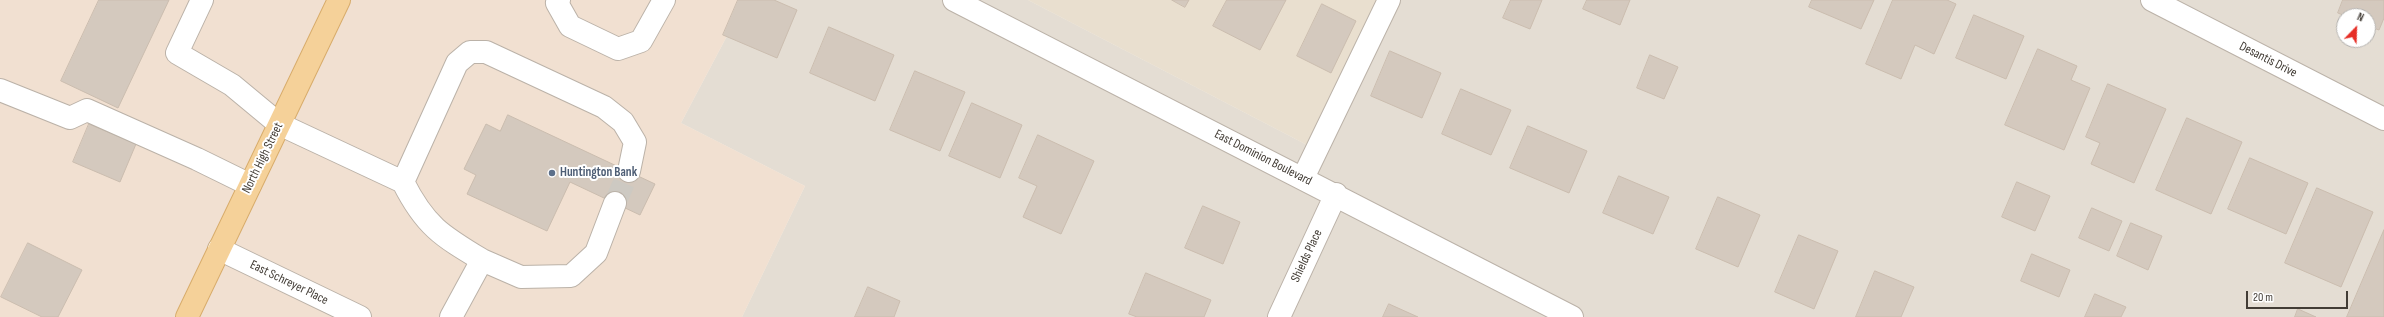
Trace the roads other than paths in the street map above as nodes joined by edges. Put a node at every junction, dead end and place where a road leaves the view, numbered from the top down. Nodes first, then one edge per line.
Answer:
1 (202, 0) edge
2 (339, 0) edge
3 (559, 0) edge
4 (664, 0) edge
5 (954, 0) edge
6 (1389, 0) edge
7 (2152, 0) edge
8 (0, 90) edge
9 (2384, 119) edge
10 (279, 124) junction
11 (629, 171) tunnel mouth
12 (1303, 178) junction
13 (403, 182) junction
14 (250, 185) junction
15 (1336, 194) junction
16 (615, 203) tunnel mouth
17 (219, 249) junction
18 (482, 260) junction
19 (187, 317) edge
20 (360, 317) edge
21 (451, 317) edge
22 (1279, 317) edge
23 (1572, 317) edge

1 - 10 street
2 - 10 main road, North High Street
3 - 4 street
5 - 12 street, East Dominion Boulevard
6 - 12 street
7 - 9 street, Desantis Drive
8 - 14 street
10 - 13 street
10 - 14 main road, North High Street
11 - 13 street
12 - 15 street, East Dominion Boulevard
13 - 18 street
14 - 17 main road, North High Street
15 - 22 street, Shields Place
15 - 23 street, East Dominion Boulevard
16 - 18 street
17 - 19 main road, North High Street
17 - 20 street, East Schreyer Place
18 - 21 street

